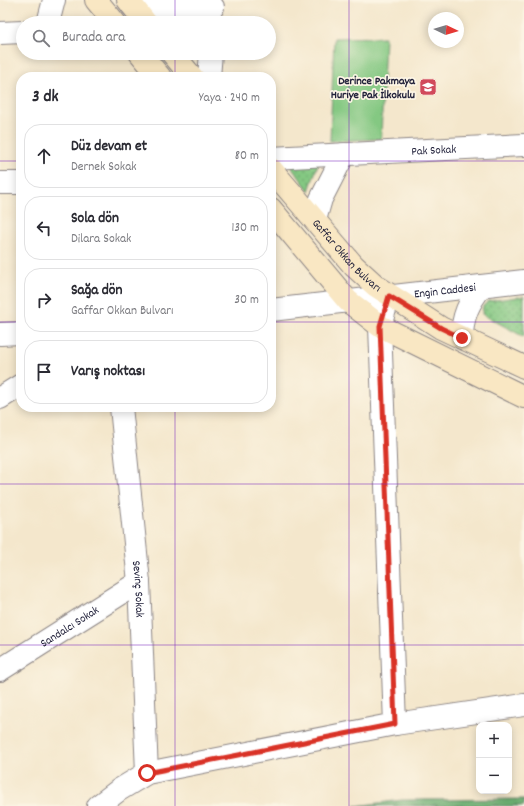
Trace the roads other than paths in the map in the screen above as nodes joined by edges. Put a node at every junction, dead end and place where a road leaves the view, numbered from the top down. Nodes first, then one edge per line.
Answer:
1 (54, 0) edge
2 (96, 0) edge
3 (130, 2) edge
4 (214, 10) edge
5 (50, 16) edge
6 (109, 16) edge
7 (141, 16) edge
8 (16, 32) edge
9 (0, 33) edge
10 (146, 60) edge
11 (178, 60) edge
12 (210, 60) edge
13 (156, 72) edge
14 (188, 72) edge
15 (209, 72) edge
16 (524, 146) edge
17 (344, 154) junction
18 (276, 158) edge
19 (276, 175) edge
20 (16, 183) edge
21 (0, 184) edge
22 (276, 215) edge
23 (315, 220) junction
24 (524, 281) edge
25 (482, 286) junction
26 (389, 296) junction
27 (348, 301) junction
28 (276, 309) edge
29 (380, 326) junction
30 (16, 332) edge
31 (0, 334) edge
32 (462, 338) junction
33 (524, 367) edge
34 (16, 388) edge
35 (524, 396) edge
36 (0, 398) edge
37 (122, 412) edge
38 (139, 582) junction
39 (0, 670) edge
40 (524, 705) edge
41 (395, 724) junction
42 (147, 773) junction
43 (98, 806) edge

1 - 5 street
2 - 6 main road
3 - 4 street
3 - 7 main road
8 - 9 street
10 - 13 main road
11 - 14 main road
12 - 15 street
16 - 17 street, Pak Sokak
17 - 18 street, Pak Sokak
17 - 23 street
19 - 23 main road, Gaffar Okkan Bulvarı
20 - 21 street
22 - 27 main road
23 - 26 main road, Gaffar Okkan Bulvarı
24 - 25 street, Engin Caddesi
25 - 26 street, Engin Caddesi
25 - 32 street
26 - 27 street, Engin Caddesi
26 - 29 street
26 - 32 main road, Gaffar Okkan Bulvarı
27 - 28 street, Engin Caddesi
27 - 29 main road
29 - 35 main road
29 - 41 street
30 - 31 street
32 - 33 main road, Gaffar Okkan Bulvarı
34 - 36 street
37 - 38 street, Sevinç Sokak
38 - 39 street, Sandalcı Sokak
38 - 42 street, Sevinç Sokak
40 - 41 street
41 - 42 street
42 - 43 street

